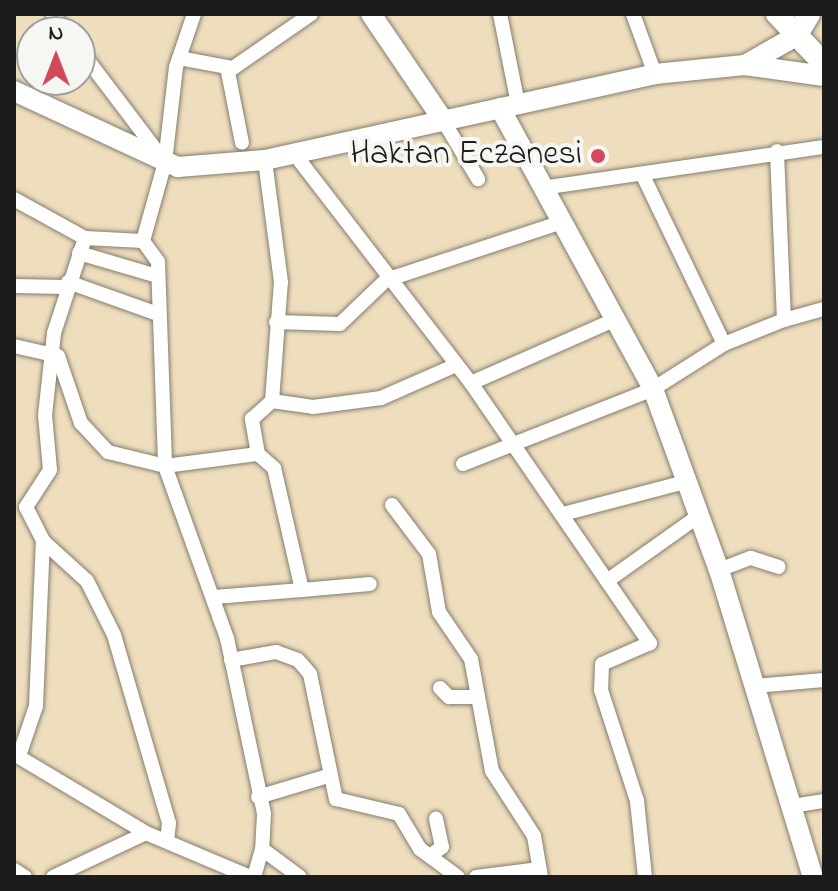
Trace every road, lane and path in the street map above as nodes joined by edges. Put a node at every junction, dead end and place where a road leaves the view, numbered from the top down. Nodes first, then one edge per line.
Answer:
1 (194, 14) edge
2 (311, 14) edge
3 (371, 14) edge
4 (500, 14) edge
5 (633, 14) edge
6 (777, 14) edge
7 (809, 14) edge
8 (796, 36) junction
9 (179, 58) junction
10 (824, 64) edge
11 (745, 65) junction
12 (227, 67) junction
13 (96, 71) edge
14 (655, 74) junction
15 (824, 76) edge
16 (14, 91) edge
17 (509, 106) junction
18 (443, 120) junction
19 (242, 143) dead end
20 (824, 147) edge
21 (777, 151) junction
22 (293, 152) junction
23 (265, 160) junction
24 (165, 162) junction
25 (644, 178) junction
26 (478, 179) dead end
27 (542, 188) junction
28 (14, 199) edge
29 (562, 222) junction
30 (85, 238) junction
31 (143, 241) junction
32 (79, 253) junction
33 (157, 276) junction
34 (386, 280) junction
35 (67, 284) junction
36 (14, 286) edge
37 (824, 309) edge
38 (155, 313) junction
39 (614, 320) junction
40 (784, 320) junction
41 (276, 322) junction
42 (724, 344) junction
43 (14, 346) edge
44 (52, 349) junction
45 (454, 366) junction
46 (471, 383) junction
47 (653, 389) junction
48 (272, 401) junction
49 (513, 442) junction
50 (258, 454) junction
51 (463, 464) dead end
52 (165, 466) junction
53 (689, 481) junction
54 (20, 505) edge
55 (392, 505) dead end
56 (563, 514) junction
57 (700, 515) junction
58 (43, 541) junction
59 (779, 567) dead end
60 (719, 570) junction
61 (607, 581) junction
62 (370, 584) dead end
63 (302, 590) junction
64 (214, 597) junction
65 (231, 660) junction
66 (824, 680) edge
67 (755, 686) junction
68 (440, 688) dead end
69 (478, 697) junction
70 (16, 755) edge
71 (328, 776) junction
72 (258, 797) junction
73 (824, 801) edge
74 (792, 806) junction
75 (436, 819) dead end
76 (146, 833) junction
77 (167, 841) junction
78 (262, 849) junction
79 (434, 853) junction
80 (14, 870) edge
81 (540, 873) edge
82 (25, 877) edge
83 (53, 877) edge
84 (252, 877) edge
85 (300, 877) edge
86 (458, 877) edge
87 (476, 877) edge
88 (645, 877) edge
89 (813, 877) edge

1 - 9 street
2 - 12 street
3 - 18 main road
4 - 17 street
5 - 14 street
6 - 8 highway
7 - 8 highway
8 - 10 highway
8 - 11 main road
9 - 12 street
9 - 24 street
11 - 14 main road
11 - 15 main road
12 - 19 street
13 - 24 street
14 - 17 main road
16 - 24 main road
17 - 18 main road
17 - 27 main road
18 - 22 main road
18 - 26 street
20 - 21 street
21 - 25 street
21 - 40 street
22 - 23 main road
22 - 34 street
23 - 24 main road
23 - 41 street
24 - 31 street
25 - 27 street
25 - 42 street
27 - 29 main road
28 - 30 street
29 - 34 street
29 - 39 main road
30 - 31 street
30 - 32 street
31 - 33 street
32 - 33 street
32 - 35 street
33 - 38 street
34 - 41 street
34 - 45 street
35 - 36 street
35 - 38 street
35 - 44 street
37 - 40 street
38 - 52 street
39 - 46 street
39 - 47 main road
40 - 42 street
41 - 48 street
42 - 47 street
43 - 44 street
44 - 52 street
44 - 54 street
45 - 46 street
45 - 48 street
46 - 49 street
47 - 49 street
47 - 53 main road
48 - 50 street
49 - 51 street
49 - 56 street
50 - 52 street
50 - 63 street
52 - 64 street
53 - 56 street
53 - 57 main road
54 - 58 street
55 - 69 street
56 - 61 street
57 - 60 main road
57 - 61 street
58 - 70 street
58 - 77 street
59 - 60 street
60 - 67 main road
61 - 88 street
62 - 63 street
63 - 64 street
64 - 65 street
65 - 71 street
65 - 72 street
66 - 67 street
67 - 74 main road
68 - 69 street
69 - 81 street
70 - 76 street
71 - 72 street
71 - 79 street
72 - 78 street
73 - 74 street
74 - 89 main road
75 - 79 street
76 - 77 street
76 - 83 street
77 - 84 street
78 - 84 street
78 - 85 street
79 - 86 street
80 - 82 street
81 - 87 street

